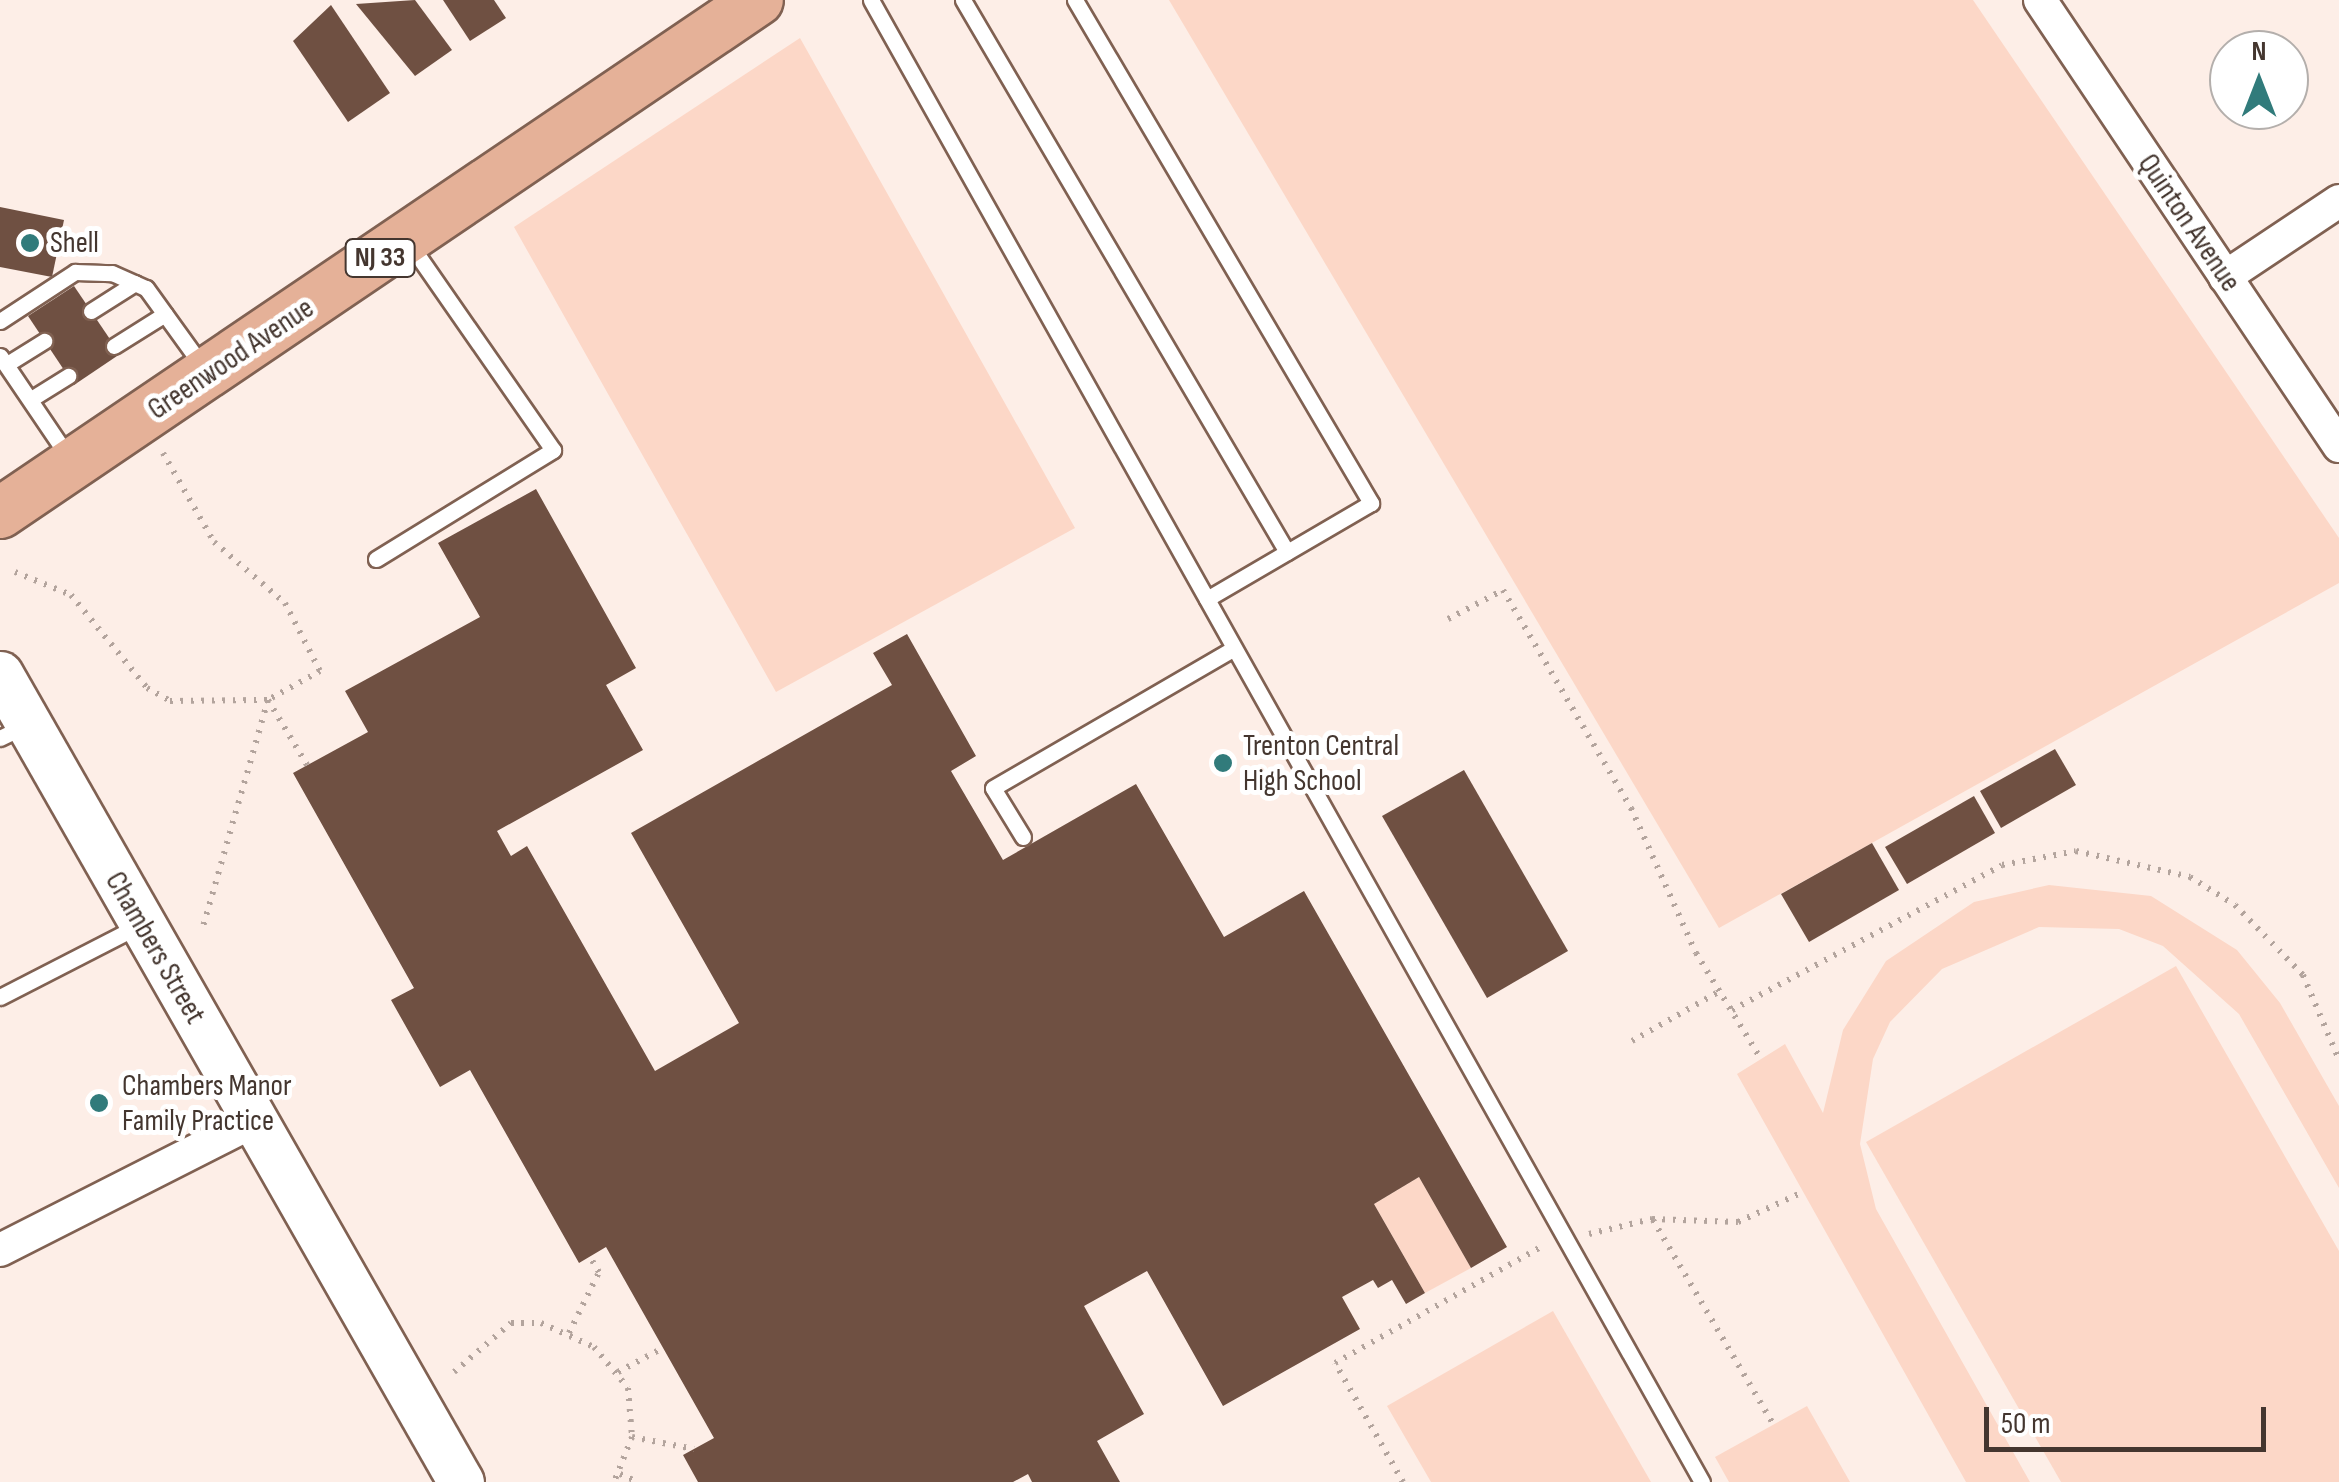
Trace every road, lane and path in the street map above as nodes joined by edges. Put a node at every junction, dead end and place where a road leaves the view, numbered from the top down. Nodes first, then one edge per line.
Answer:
1 (758, 0) edge
2 (871, 0) edge
3 (963, 0) edge
4 (1075, 0) edge
5 (2040, 0) edge
6 (2339, 201) edge
7 (407, 240) junction
8 (2224, 277) junction
9 (135, 283) junction
10 (91, 311) dead end
11 (165, 314) junction
12 (0, 322) edge
13 (44, 341) dead end
14 (114, 346) dead end
15 (4, 360) edge
16 (208, 374) junction
17 (68, 376) dead end
18 (31, 399) junction
19 (2339, 446) edge
20 (162, 452) dead end
21 (74, 465) junction
22 (0, 513) edge
23 (1286, 552) junction
24 (376, 559) dead end
25 (15, 572) dead end
26 (1207, 598) junction
27 (1448, 619) dead end
28 (1233, 649) junction
29 (0, 674) edge
30 (268, 700) junction
31 (14, 731) edge
32 (307, 765) dead end
33 (1022, 837) dead end
34 (141, 924) junction
35 (202, 930) dead end
36 (1720, 991) junction
37 (0, 997) edge
38 (1732, 1010) junction
39 (1632, 1041) dead end
40 (1761, 1059) dead end
41 (2339, 1060) edge
42 (254, 1121) junction
43 (1803, 1192) dead end
44 (1652, 1219) junction
45 (1563, 1244) junction
46 (0, 1250) edge
47 (590, 1257) dead end
48 (570, 1333) junction
49 (663, 1348) dead end
50 (454, 1372) dead end
51 (618, 1372) junction
52 (1774, 1424) dead end
53 (632, 1437) junction
54 (694, 1450) dead end
55 (620, 1474) junction
56 (450, 1479) edge
57 (614, 1482) edge
58 (638, 1482) edge
59 (1403, 1482) edge
60 (1702, 1482) edge

1 - 7 main road, Greenwood Avenue / NJ 33
2 - 26 lane
3 - 23 lane
4 - 23 lane
5 - 8 street, Quinton Avenue
6 - 8 street
7 - 16 main road, Greenwood Avenue / NJ 33
7 - 24 lane
8 - 19 street, Quinton Avenue
9 - 10 lane
9 - 11 lane
9 - 12 lane
11 - 14 lane
11 - 16 lane
13 - 15 lane
15 - 18 lane
16 - 21 main road, Greenwood Avenue / NJ 33
17 - 18 lane
18 - 21 lane
20 - 30 path
21 - 22 main road, Greenwood Avenue / NJ 33
23 - 26 lane
25 - 30 path
26 - 28 lane
27 - 36 path
28 - 33 lane
28 - 45 lane
29 - 31 street, Chambers Street
30 - 32 path
30 - 35 path
31 - 34 street, Chambers Street
34 - 37 lane
34 - 42 street, Chambers Street
36 - 38 path
36 - 39 path
38 - 40 path
38 - 41 path
42 - 46 street
42 - 56 street, Chambers Street
43 - 44 path
44 - 45 path
44 - 52 path
45 - 59 path
45 - 60 lane
47 - 48 path
48 - 50 path
48 - 51 path
49 - 51 path
51 - 53 path
53 - 54 path
53 - 55 path
55 - 57 path
55 - 58 path

